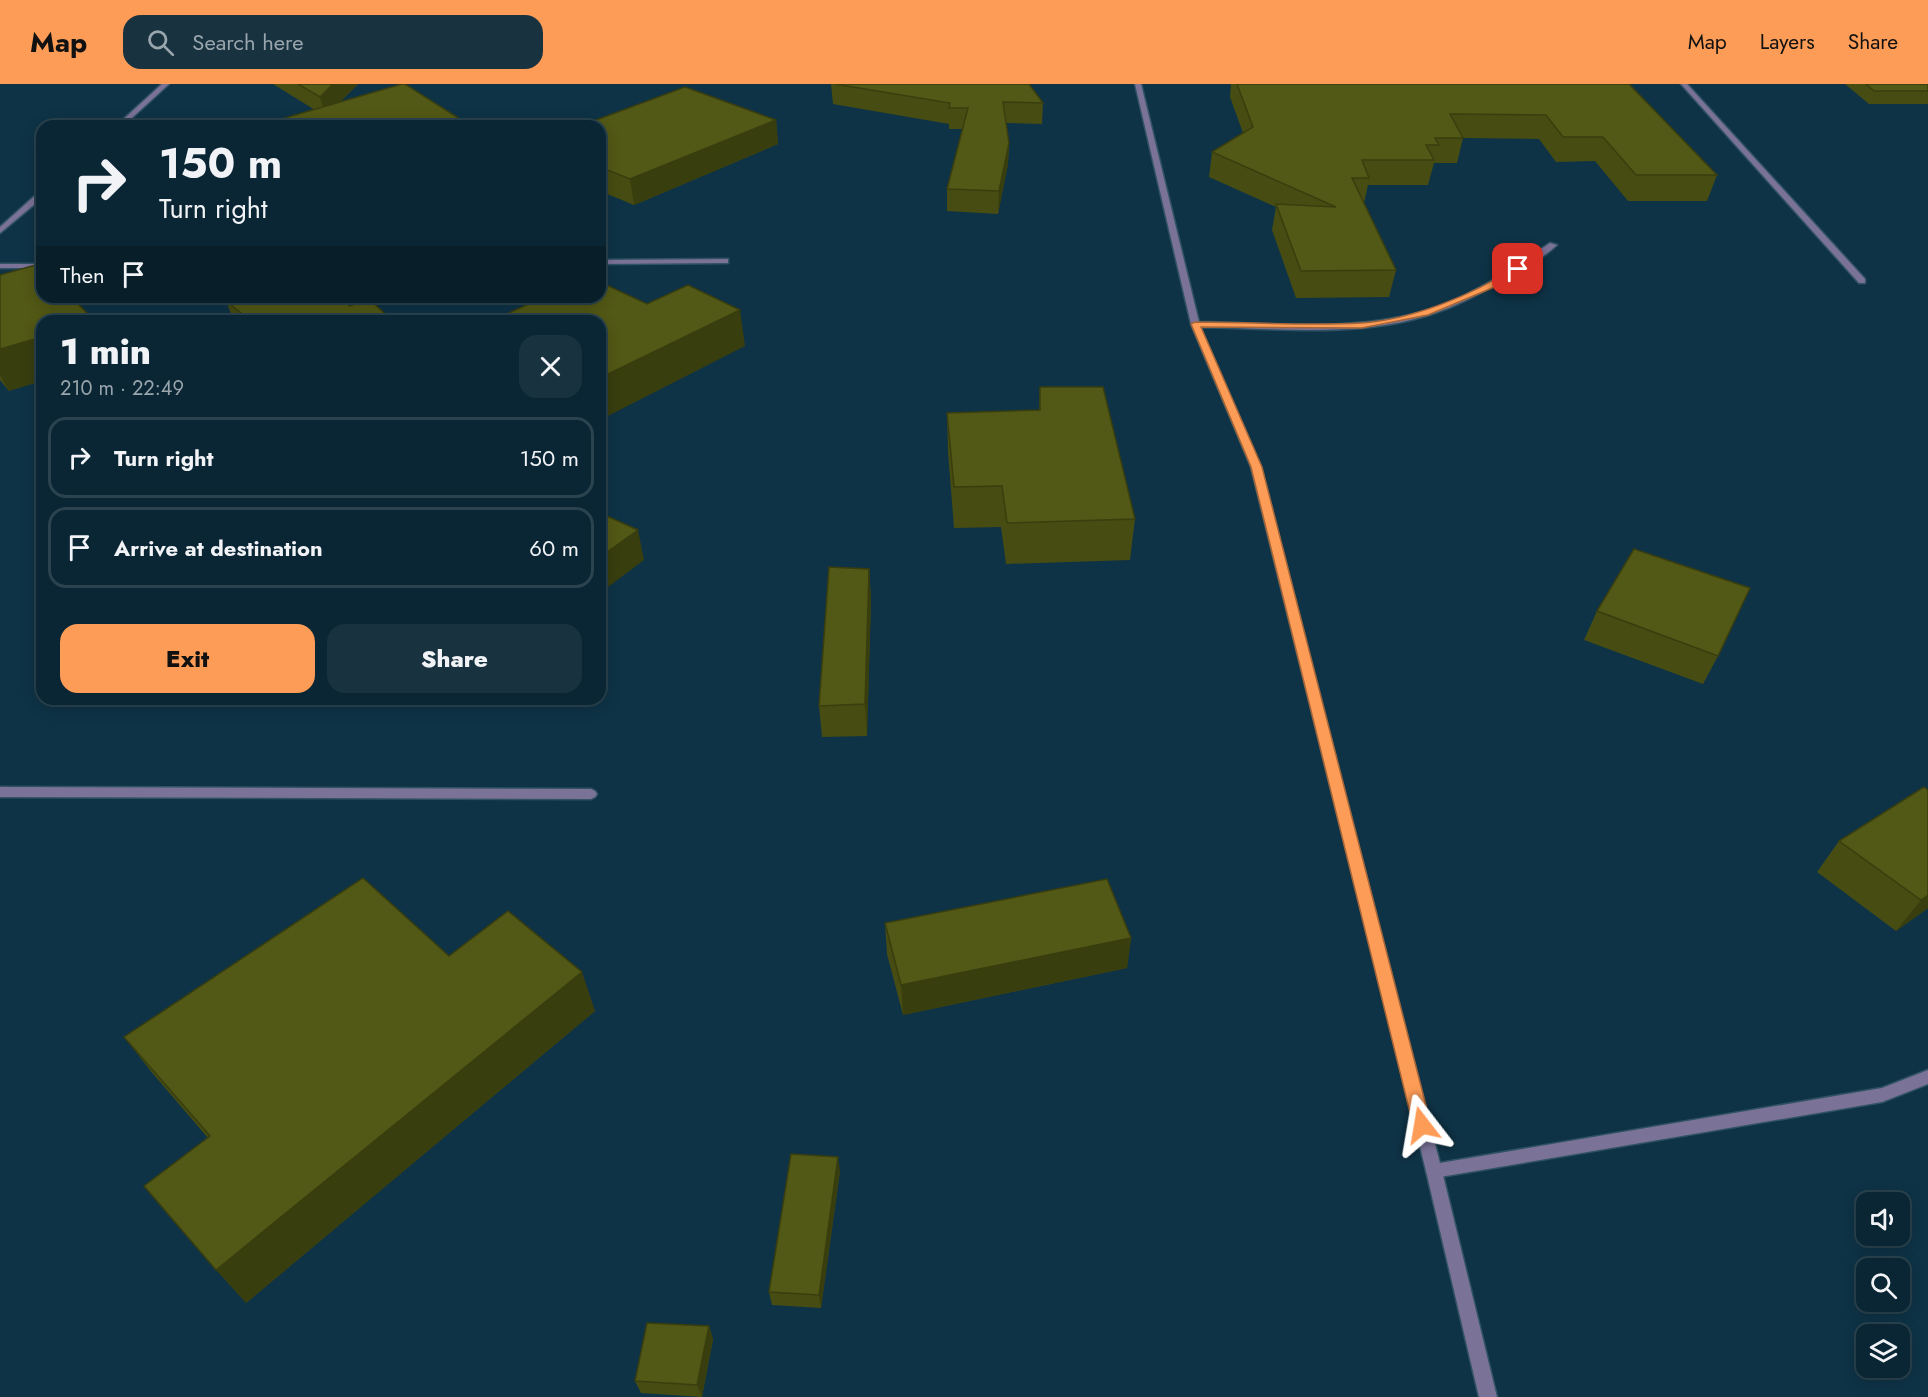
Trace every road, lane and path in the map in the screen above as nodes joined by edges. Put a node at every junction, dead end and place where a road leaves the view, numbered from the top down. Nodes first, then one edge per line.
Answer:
1 (166, 84) edge
2 (1138, 84) edge
3 (1684, 84) edge
4 (126, 120) edge
5 (36, 199) edge
6 (0, 231) edge
7 (1553, 245) dead end
8 (725, 261) dead end
9 (606, 262) edge
10 (0, 266) edge
11 (36, 266) edge
12 (1862, 282) dead end
13 (1195, 324) junction
14 (0, 792) edge
15 (591, 794) dead end
16 (1928, 1077) edge
17 (1434, 1171) junction
18 (1488, 1397) edge

1 - 4 street
2 - 13 street
3 - 12 street
5 - 6 street
7 - 13 street
8 - 9 street
10 - 11 street
13 - 17 street
14 - 15 street
16 - 17 street
17 - 18 street

